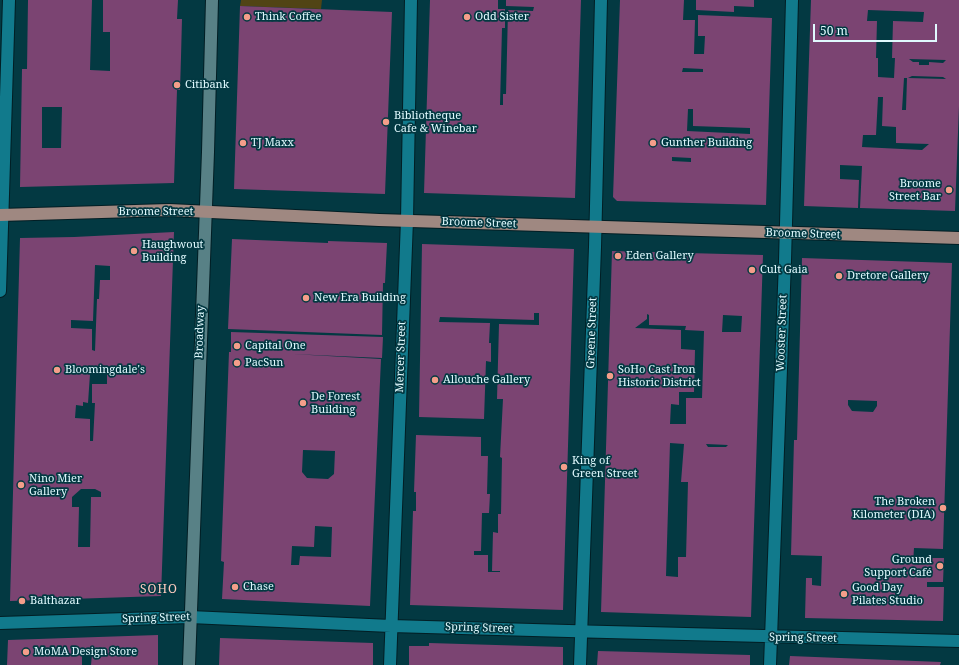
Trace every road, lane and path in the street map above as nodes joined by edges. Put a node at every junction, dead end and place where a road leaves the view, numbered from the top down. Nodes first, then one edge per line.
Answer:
1 (9, 0) edge
2 (212, 0) edge
3 (410, 0) edge
4 (601, 0) edge
5 (792, 0) edge
6 (205, 212) junction
7 (1, 215) edge
8 (407, 220) junction
9 (596, 226) junction
10 (786, 233) junction
11 (959, 238) edge
12 (0, 291) edge
13 (190, 617) junction
14 (0, 623) edge
15 (391, 626) junction
16 (581, 632) junction
17 (770, 637) junction
18 (959, 641) edge
19 (189, 665) edge
20 (390, 665) edge
21 (580, 665) edge
22 (770, 665) edge

1 - 7 street
2 - 6 main road, Broadway
3 - 8 street, Mercer Street
4 - 9 street, Greene Street
5 - 10 street, Wooster Street
6 - 7 main road, Broome Street
6 - 8 main road, Broome Street
6 - 13 main road, Broadway
7 - 12 street
8 - 9 main road, Broome Street
8 - 15 street, Mercer Street
9 - 10 main road, Broome Street
9 - 16 street, Greene Street
10 - 11 main road, Broome Street
10 - 17 street, Wooster Street
13 - 14 street, Spring Street
13 - 15 street, Spring Street
13 - 19 main road, Broadway
15 - 16 street, Spring Street
15 - 20 street, Mercer Street
16 - 17 street, Spring Street
16 - 21 street, Greene Street
17 - 18 street, Spring Street
17 - 22 street, Wooster Street

